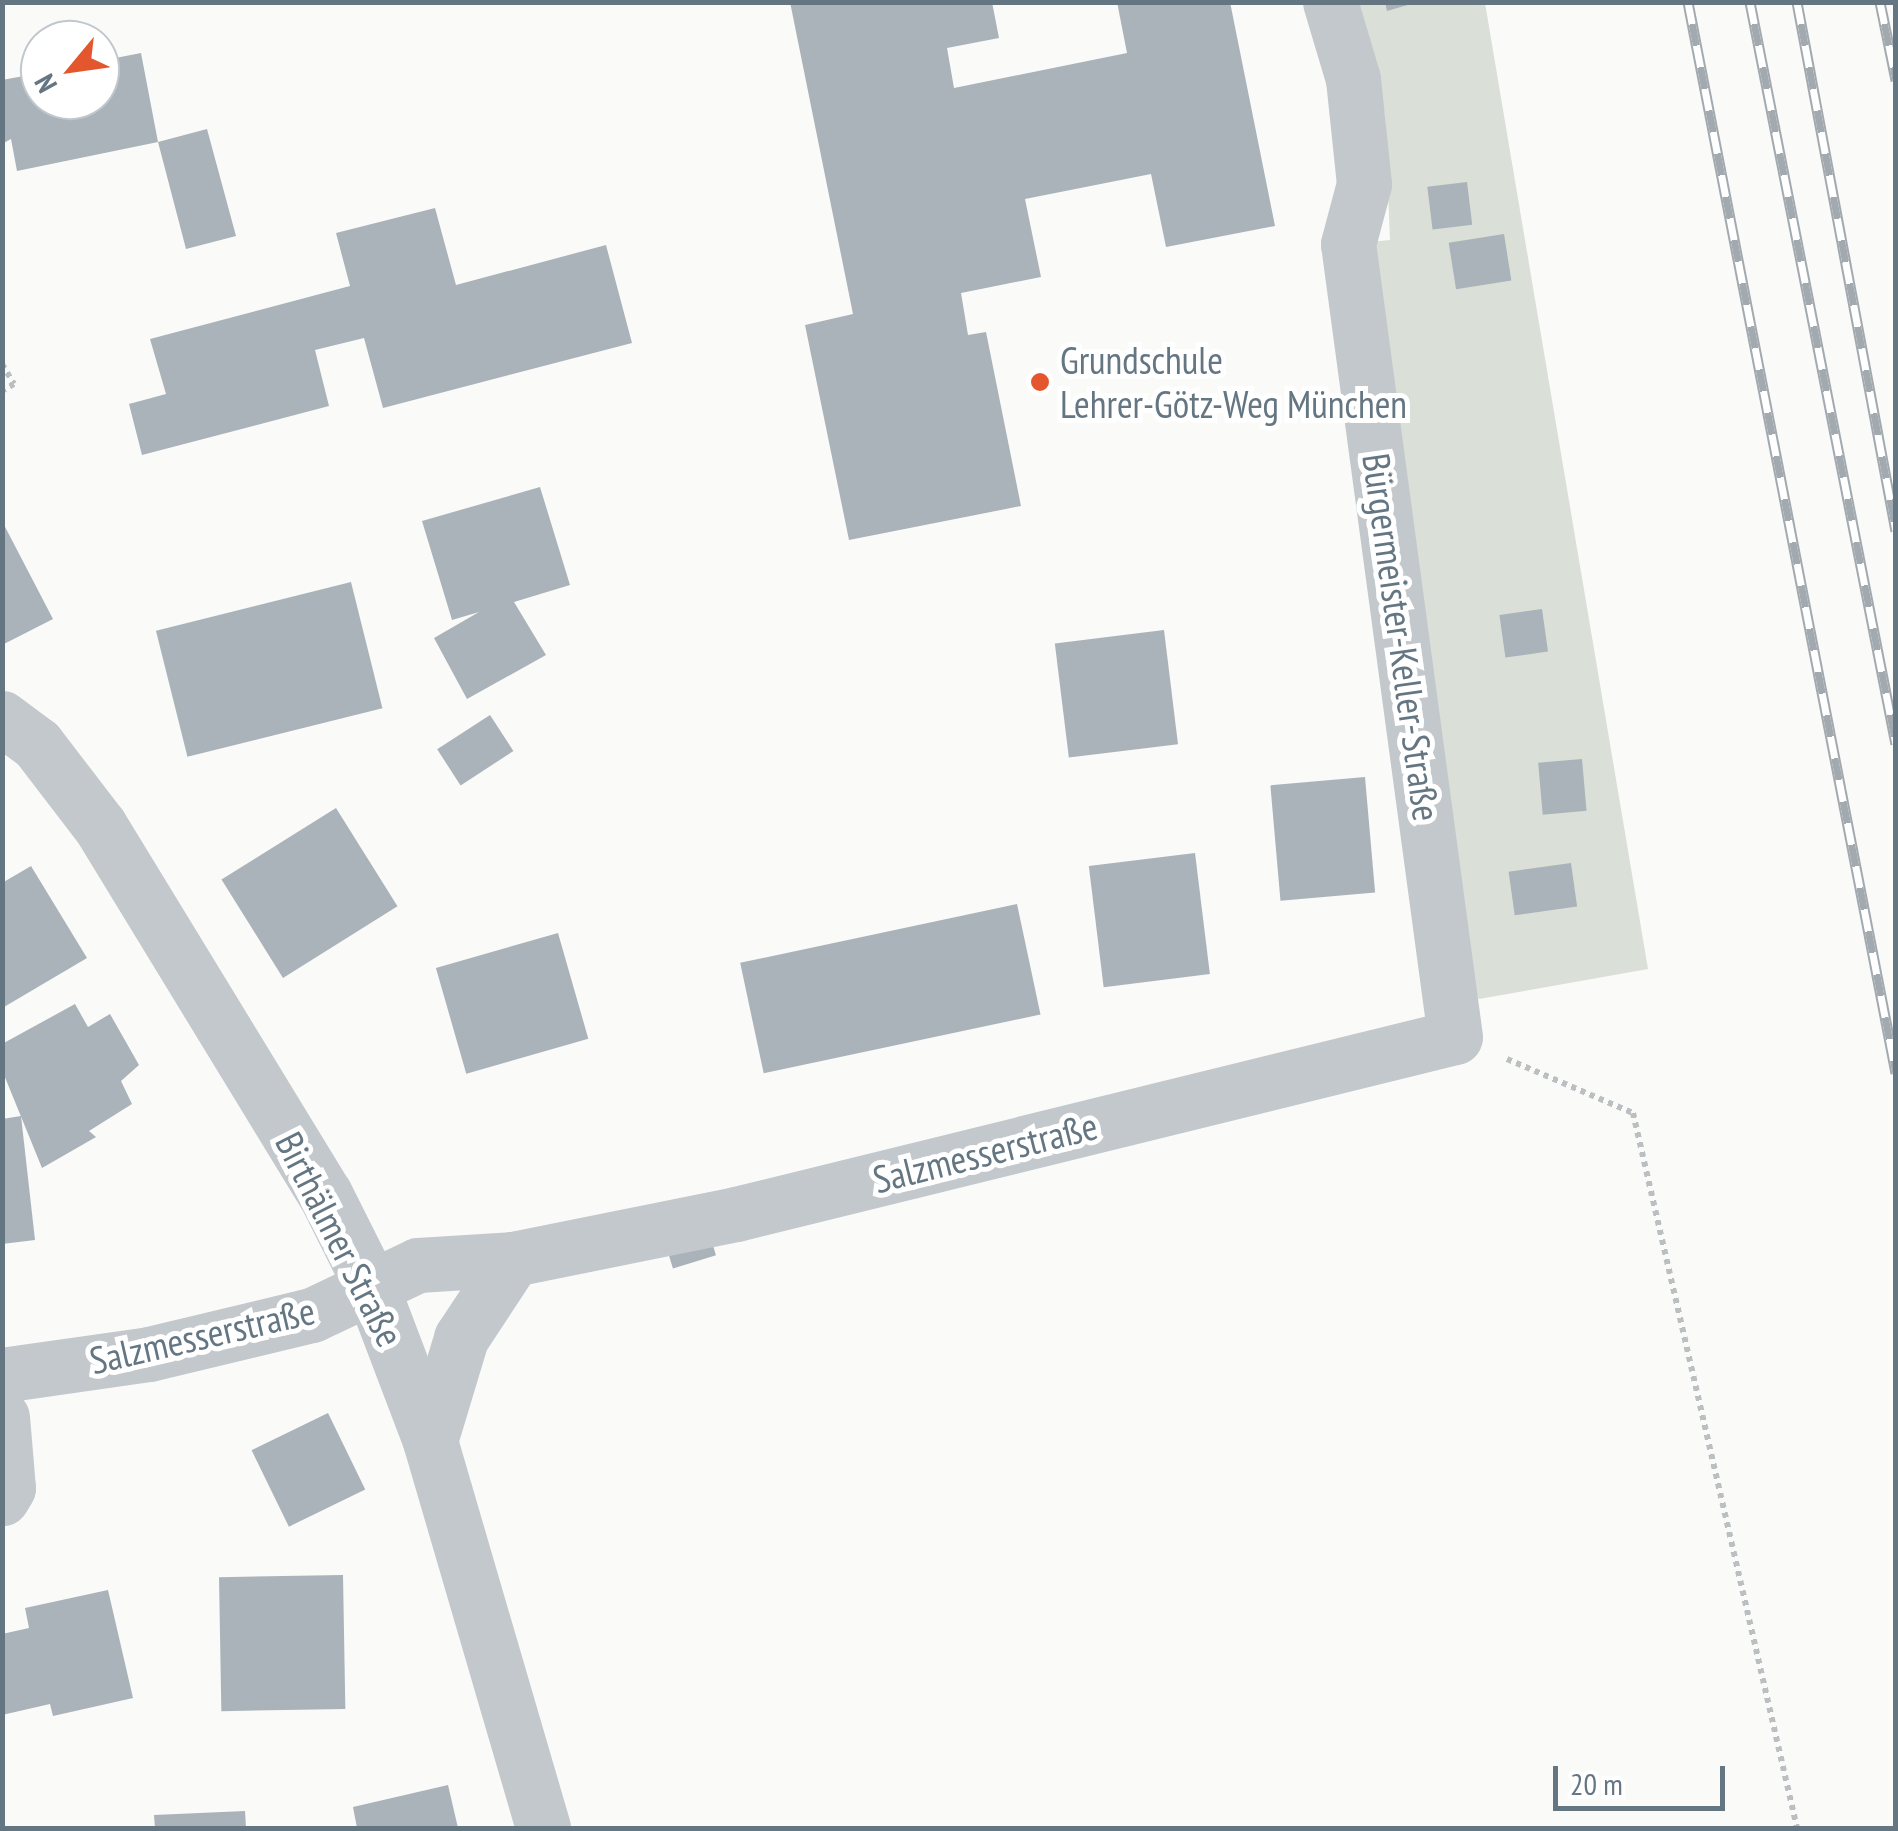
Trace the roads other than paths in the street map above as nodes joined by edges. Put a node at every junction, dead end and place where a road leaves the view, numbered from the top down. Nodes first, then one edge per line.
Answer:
1 (1330, 2) edge
2 (2, 718) edge
3 (1455, 1037) joint
4 (514, 1259) junction
5 (372, 1288) junction
6 (2, 1375) edge
7 (2, 1416) edge
8 (430, 1441) junction
9 (2, 1498) edge
10 (543, 1828) edge

1 - 3 street, Bürgermeister-Keller-Straße
2 - 5 street, Birthälmer Straße
3 - 4 street, Salzmesserstraße
4 - 5 street, Salzmesserstraße
4 - 8 street
5 - 6 street, Salzmesserstraße
5 - 8 street, Birthälmer Straße
7 - 9 street
8 - 10 street, Birthälmer Straße

